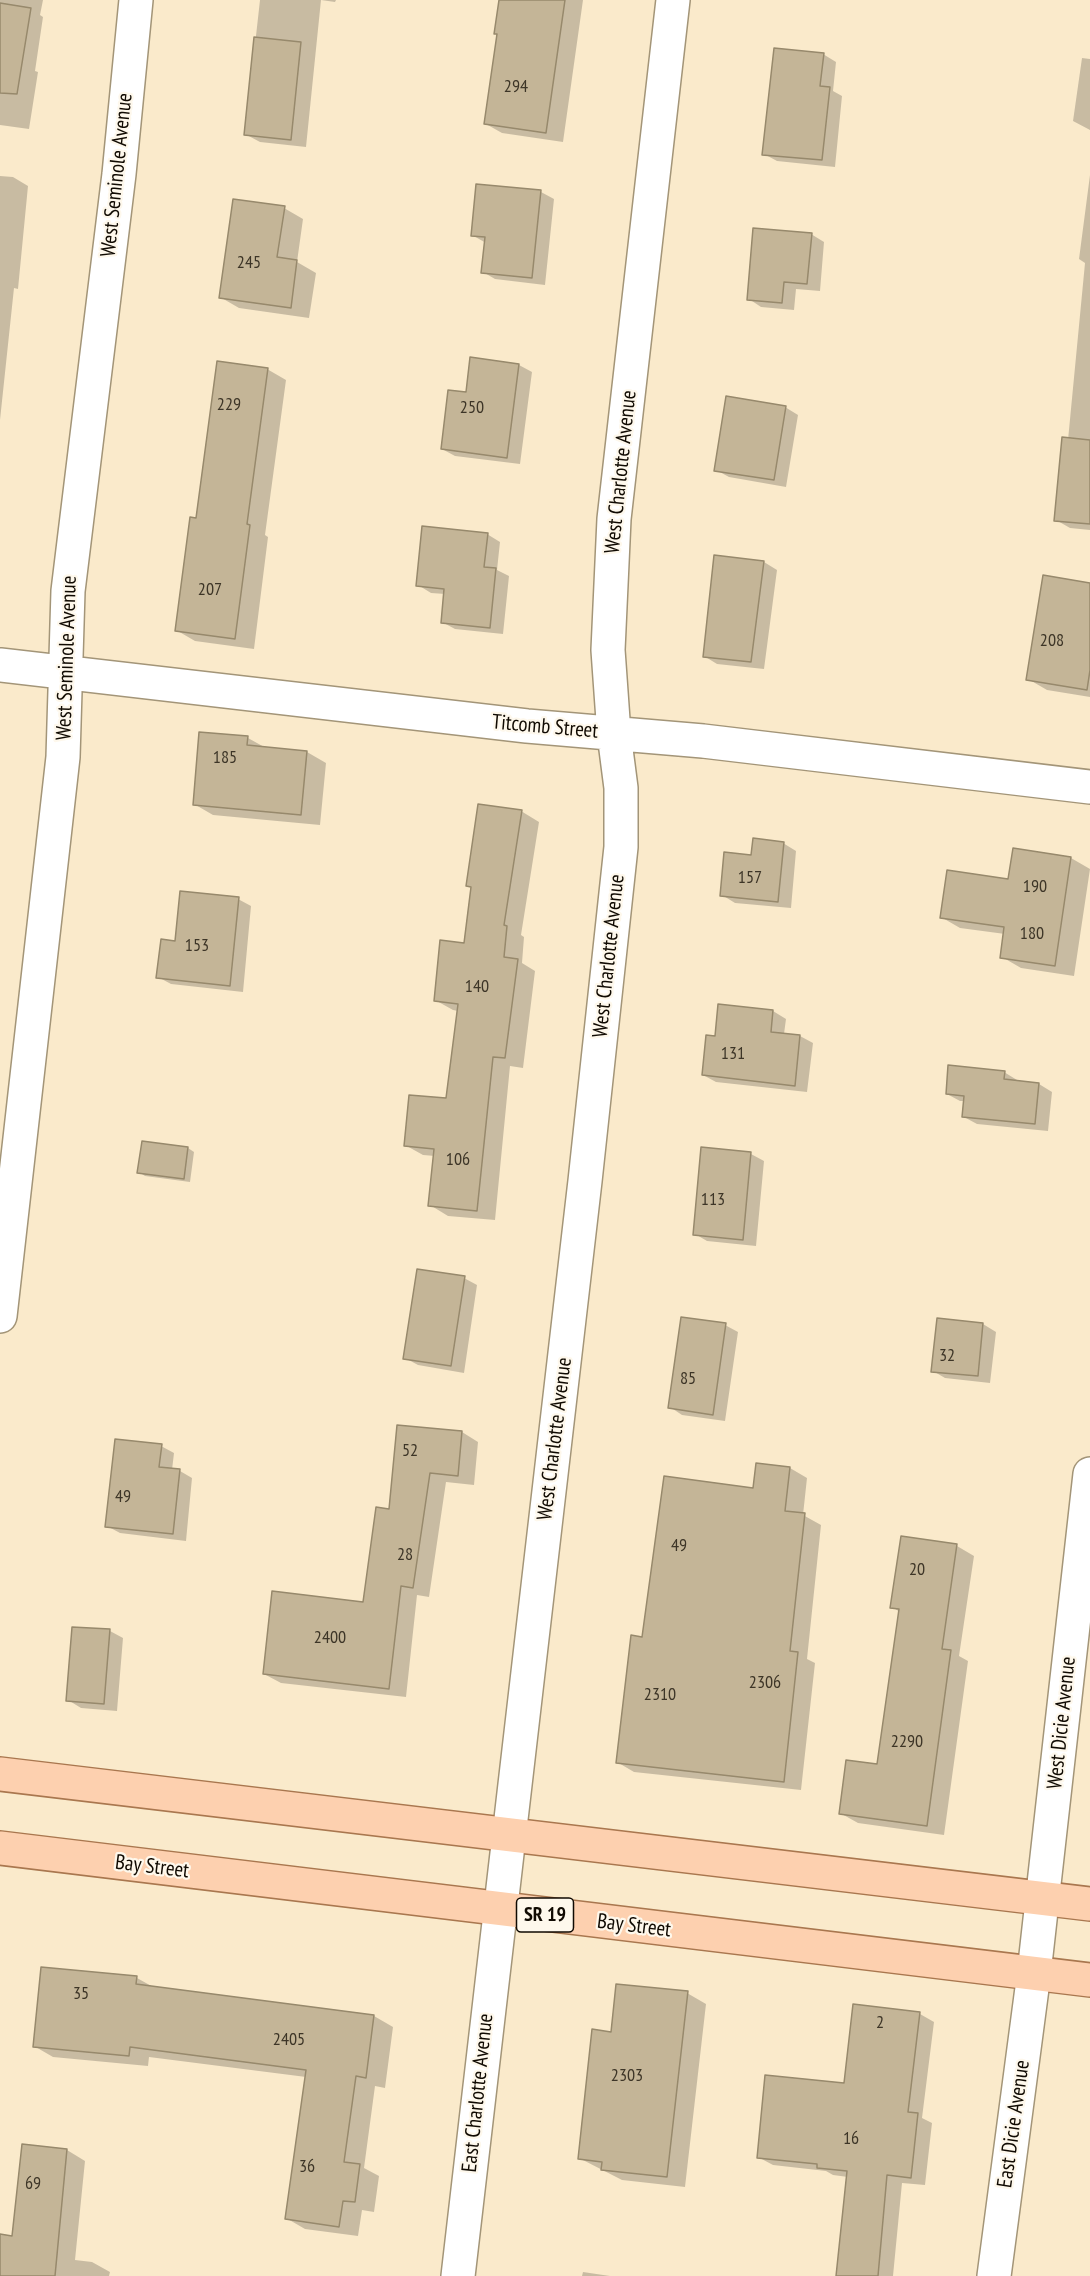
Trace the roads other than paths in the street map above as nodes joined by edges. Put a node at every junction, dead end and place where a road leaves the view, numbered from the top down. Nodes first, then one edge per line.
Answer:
1 (136, 0) edge
2 (673, 0) edge
3 (0, 665) edge
4 (67, 673) junction
5 (614, 734) junction
6 (1090, 787) edge
7 (0, 1316) edge
8 (1090, 1474) edge
9 (0, 1774) edge
10 (508, 1834) junction
11 (0, 1848) edge
12 (1043, 1899) junction
13 (1090, 1904) edge
14 (499, 1910) junction
15 (1034, 1973) junction
16 (1090, 1980) edge
17 (458, 2276) edge
18 (994, 2276) edge

1 - 4 street, West Seminole Avenue
2 - 5 street, West Charlotte Avenue
3 - 4 street, Titcomb Street
4 - 5 street, Titcomb Street
4 - 7 street, West Seminole Avenue
5 - 6 street, Titcomb Street
5 - 10 street, West Charlotte Avenue
8 - 12 street, West Dicie Avenue
9 - 10 main road
10 - 12 main road
10 - 14 street, West Charlotte Avenue
11 - 14 main road, Bay Street / SR 19
12 - 13 main road
12 - 15 street, West Dicie Avenue
14 - 15 main road, Bay Street / SR 19
14 - 17 street, East Charlotte Avenue
15 - 16 main road, Bay Street / SR 19
15 - 18 street, East Dicie Avenue

